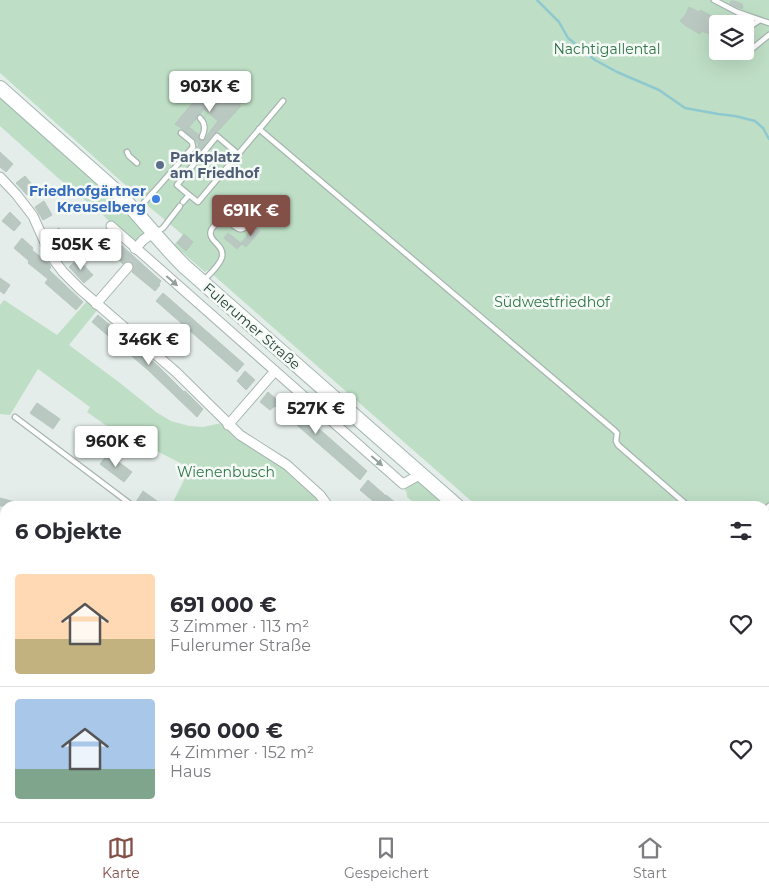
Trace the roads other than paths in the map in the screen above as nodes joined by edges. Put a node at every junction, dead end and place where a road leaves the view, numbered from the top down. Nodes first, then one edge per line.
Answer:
1 (714, 0) edge
2 (760, 20) junction
3 (769, 23) edge
4 (754, 24) edge
5 (769, 35) edge
6 (754, 47) edge
7 (0, 88) edge
8 (283, 101) dead end
9 (200, 118) dead end
10 (259, 129) junction
11 (181, 133) dead end
12 (202, 137) dead end
13 (197, 142) dead end
14 (193, 146) junction
15 (127, 152) dead end
16 (238, 154) junction
17 (137, 163) dead end
18 (0, 177) edge
19 (189, 195) junction
20 (135, 211) junction
21 (251, 222) dead end
22 (108, 224) dead end
23 (154, 233) junction
24 (137, 254) junction
25 (128, 267) tunnel mouth
26 (202, 282) junction
27 (96, 304) junction
28 (275, 371) junction
29 (16, 417) dead end
30 (228, 425) junction
31 (421, 474) junction
32 (126, 501) edge
33 (325, 501) edge
34 (452, 501) edge
35 (682, 501) edge

1 - 2 lane
2 - 3 lane
2 - 4 lane
5 - 6 lane
7 - 20 main road, Fulerumer Straße
8 - 10 lane
9 - 12 lane
10 - 16 lane
10 - 35 lane
11 - 14 lane
13 - 14 lane
14 - 20 lane
15 - 17 lane
16 - 19 lane
16 - 19 lane
18 - 27 street
19 - 23 lane
20 - 23 main road, Fulerumer Straße
21 - 26 lane
22 - 24 street, Fulerumer Straße
23 - 24 street
23 - 26 main road, Fulerumer Straße
24 -> 28 street, Fulerumer Straße
25 - 27 street
26 - 31 main road, Fulerumer Straße
27 - 30 street
28 - 30 street, Fulerumer Straße
28 -> 31 street, Fulerumer Straße
29 - 32 lane
30 - 33 street
31 - 34 main road, Fulerumer Straße

